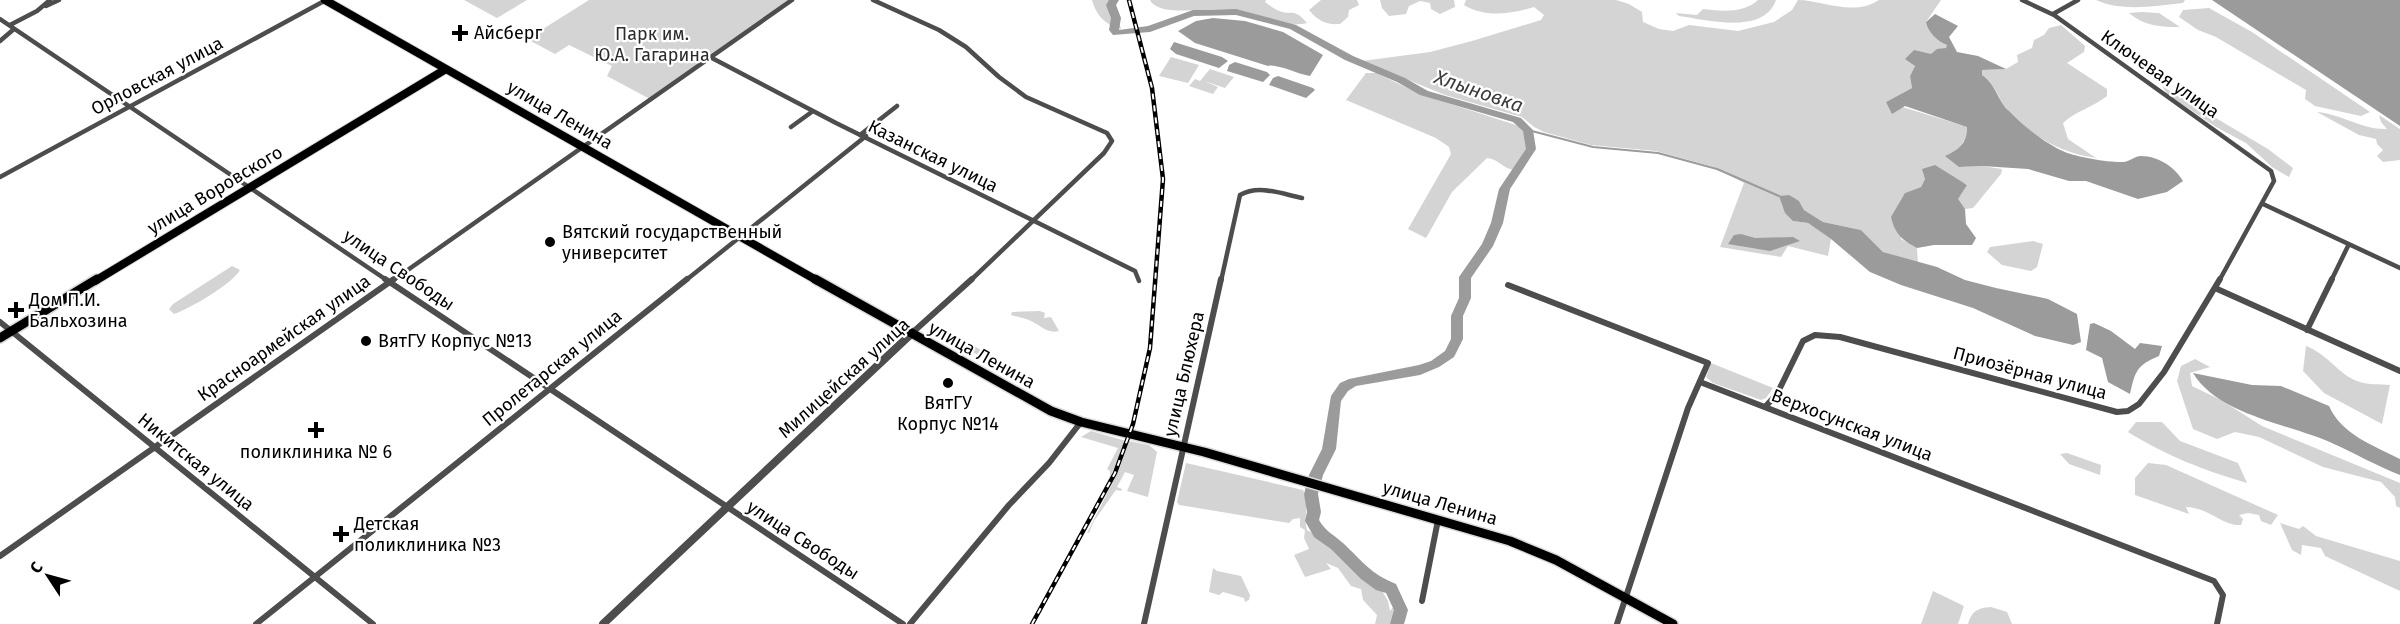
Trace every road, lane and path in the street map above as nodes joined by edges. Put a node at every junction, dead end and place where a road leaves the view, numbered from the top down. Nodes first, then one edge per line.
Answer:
1 (50, 0) edge
2 (59, 0) edge
3 (326, 0) edge
4 (792, 0) edge
5 (873, 0) edge
6 (2022, 0) edge
7 (2068, 0) edge
8 (2076, 1) edge
9 (37, 11) junction
10 (2053, 14) junction
11 (0, 19) edge
12 (12, 27) junction
13 (0, 41) edge
14 (710, 57) junction
15 (447, 69) junction
16 (130, 106) junction
17 (897, 106) dead end
18 (813, 111) junction
19 (791, 127) dead end
20 (863, 135) junction
21 (582, 146) junction
22 (0, 177) edge
23 (2274, 181) joint
24 (251, 188) junction
25 (1302, 198) dead end
26 (2263, 204) junction
27 (1034, 221) junction
28 (741, 236) junction
29 (2348, 246) junction
30 (2400, 268) edge
31 (390, 281) junction
32 (1139, 281) dead end
33 (1508, 285) dead end
34 (2216, 288) junction
35 (0, 322) edge
36 (2307, 330) junction
37 (12, 331) junction
38 (911, 334) junction
39 (0, 338) edge
40 (2400, 371) edge
41 (1700, 382) junction
42 (549, 390) junction
43 (1765, 407) junction
44 (1081, 422) junction
45 (1182, 447) junction
46 (155, 448) junction
47 (726, 507) junction
48 (1439, 518) junction
49 (0, 556) edge
50 (315, 577) junction
51 (1625, 597) junction
52 (1422, 601) dead end
53 (256, 624) edge
54 (373, 624) edge
55 (603, 624) edge
56 (903, 624) edge
57 (910, 624) edge
58 (1144, 624) edge
59 (1617, 624) edge
60 (1673, 624) edge
61 (2217, 624) edge

1 - 9 street
2 - 9 street
3 - 15 main road, улица Ленина
3 - 16 street, Орловская улица
4 - 14 street, Красноармейская улица
5 - 27 street, Милицейская улица
6 - 10 street, Ключевая улица
7 - 8 street
8 - 10 street
9 - 12 street
10 - 23 street, Ключевая улица
11 - 12 street, улица Свободы
12 - 13 street
12 - 16 street, улица Свободы
14 - 18 street, Казанская улица
14 - 21 street, Красноармейская улица
15 - 21 main road, улица Ленина
15 - 24 main road, улица Воровского
16 - 22 street, Орловская улица
16 - 24 street, улица Свободы
17 - 20 street, Пролетарская улица
18 - 19 street
18 - 20 street, Казанская улица
20 - 27 street, Казанская улица
20 - 28 street, Пролетарская улица
21 - 28 main road, улица Ленина
21 - 31 street, Красноармейская улица
23 - 26 street, Приозёрная улица
24 - 31 street, улица Свободы
24 - 37 main road, улица Воровского
25 - 45 street, улица Блюхера
26 - 29 street
26 - 34 street, Приозёрная улица
27 - 32 street, Казанская улица
27 - 38 street, Милицейская улица
28 - 38 main road, улица Ленина
28 - 42 street, Пролетарская улица
29 - 30 street
29 - 36 street
31 - 42 street, улица Свободы
31 - 46 street, Красноармейская улица
33 - 41 street
34 - 36 street
34 - 43 street, Приозёрная улица
35 - 37 street, Никитская улица
36 - 40 street
37 - 39 main road, улица Воровского
37 - 46 street, Никитская улица
38 - 44 main road, улица Ленина
38 - 47 street, Милицейская улица
41 - 43 street, Верхосунская улица
41 - 51 street
42 - 47 street, улица Свободы
42 - 50 street, Пролетарская улица
43 - 61 street, Верхосунская улица
44 - 45 main road, улица Ленина
44 - 57 street
45 - 48 main road, улица Ленина
45 - 58 street, улица Блюхера
46 - 49 street, Красноармейская улица
46 - 50 street, Никитская улица
47 - 55 street, Милицейская улица
47 - 56 street, улица Свободы
48 - 51 main road, улица Ленина
48 - 52 street
50 - 53 street, Пролетарская улица
50 - 54 street, Никитская улица
51 - 59 street
51 - 60 main road, улица Ленина

